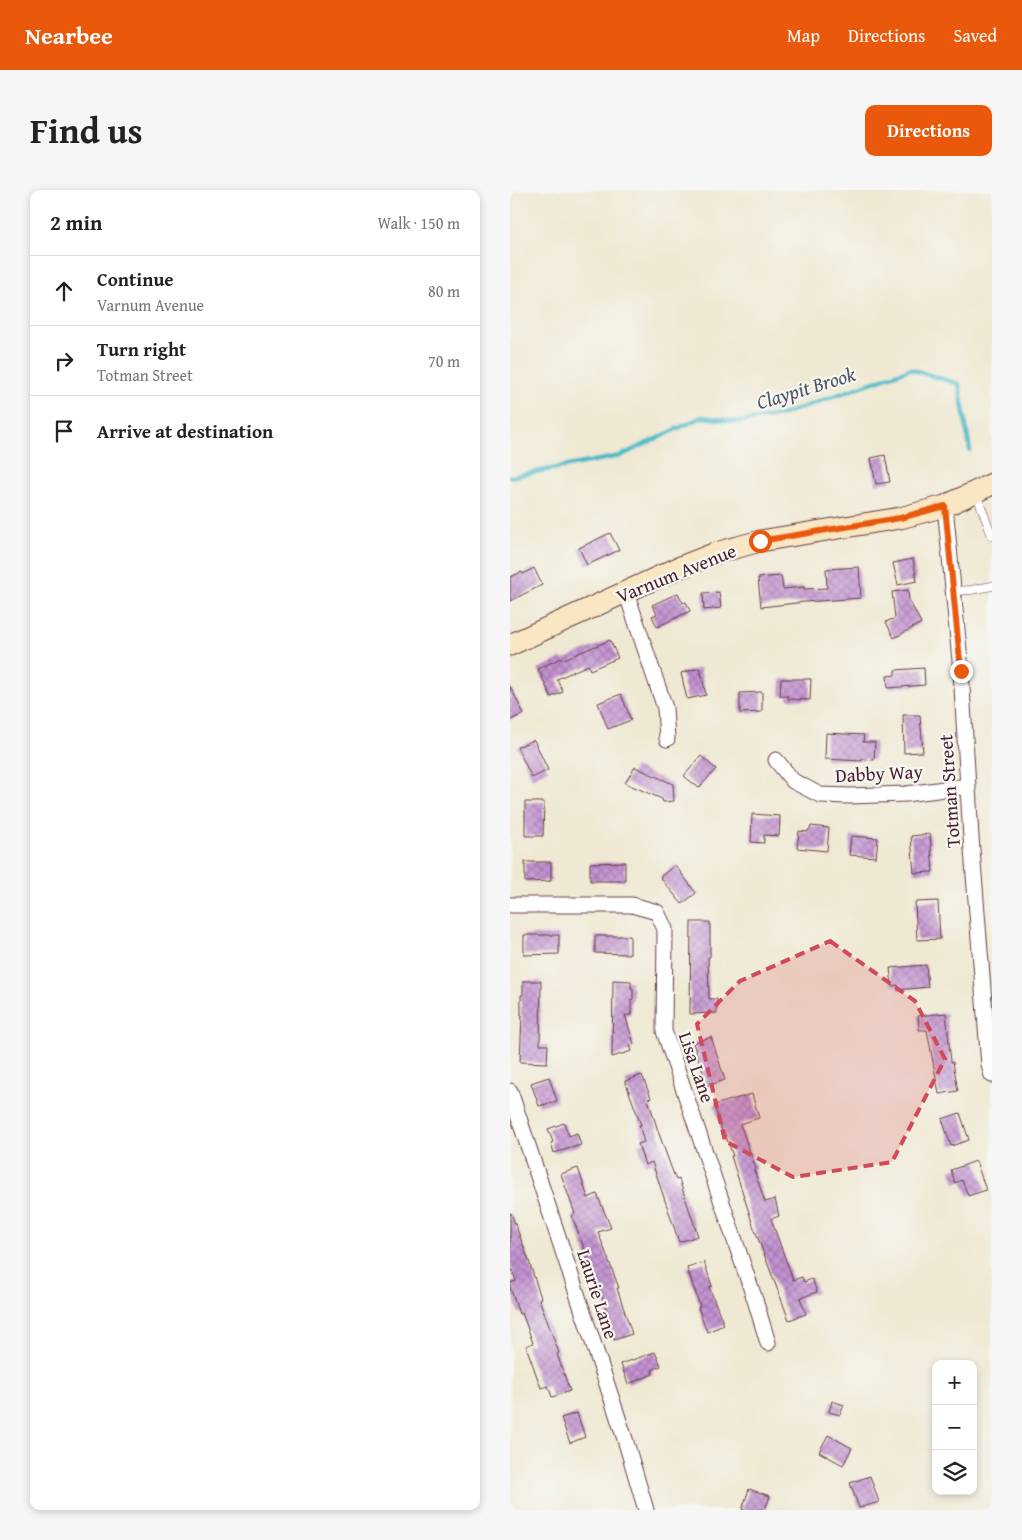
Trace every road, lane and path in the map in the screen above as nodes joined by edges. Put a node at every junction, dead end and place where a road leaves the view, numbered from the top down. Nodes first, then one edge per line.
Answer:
1 (984, 488) edge
2 (945, 506) junction
3 (992, 536) edge
4 (992, 586) edge
5 (954, 591) junction
6 (626, 592) junction
7 (510, 644) edge
8 (667, 739) dead end
9 (776, 760) dead end
10 (968, 786) junction
11 (510, 904) edge
12 (992, 1075) edge
13 (510, 1091) edge
14 (768, 1344) dead end
15 (646, 1510) edge

1 - 2 main road, Varnum Avenue
1 - 3 lane
2 - 5 street, Totman Street
2 - 6 main road, Varnum Avenue
4 - 5 lane
5 - 10 street, Totman Street
6 - 7 main road, Varnum Avenue
6 - 8 street
9 - 10 street, Dabby Way
10 - 12 street, Totman Street
11 - 14 street, Lisa Lane
13 - 15 street, Laurie Lane

